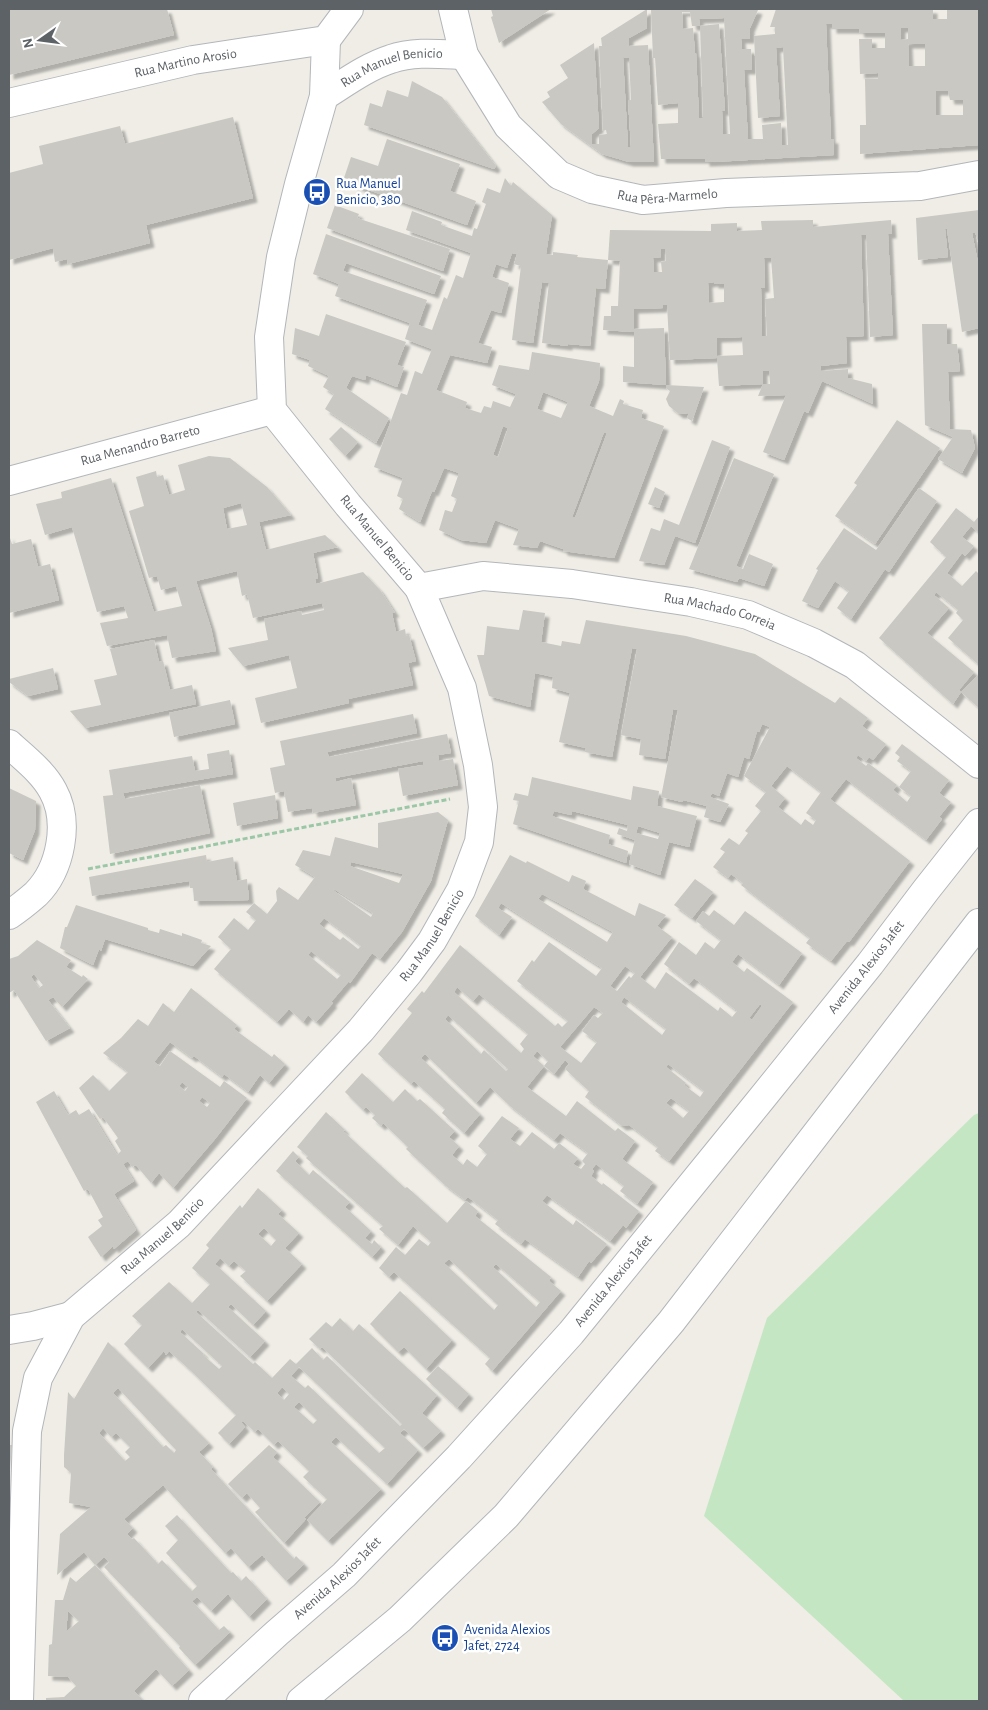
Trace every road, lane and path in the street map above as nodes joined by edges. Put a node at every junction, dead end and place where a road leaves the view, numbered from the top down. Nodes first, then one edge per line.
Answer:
1 (349, 9) edge
2 (453, 9) edge
3 (326, 40) junction
4 (464, 55) junction
5 (324, 96) junction
6 (9, 103) edge
7 (979, 175) edge
8 (272, 410) junction
9 (9, 481) edge
10 (419, 588) junction
11 (9, 744) edge
12 (979, 764) edge
13 (481, 793) junction
14 (979, 823) edge
15 (52, 870) junction
16 (9, 915) edge
17 (979, 923) edge
18 (71, 1316) junction
19 (9, 1330) edge
20 (19, 1701) edge
21 (203, 1701) edge
22 (301, 1701) edge

1 - 3 street
2 - 4 street, Rua Pêra-Marmelo
3 - 5 street, Rua Manuel Benicio
3 - 6 street, Rua Martino Arosio
4 - 5 street, Rua Manuel Benicio
4 - 7 street, Rua Pêra-Marmelo
5 - 8 street, Rua Manuel Benicio
8 - 9 street, Rua Menandro Barreto
8 - 10 street, Rua Manuel Benicio
10 - 12 street, Rua Machado Correia
10 - 13 street, Rua Manuel Benicio
11 - 15 street
13 - 15 path
13 - 18 street, Rua Manuel Benicio
14 - 21 street, Avenida Alexios Jafet
15 - 16 street
17 - 22 street
18 - 19 street
18 - 20 street, Rua Manuel Benicio

